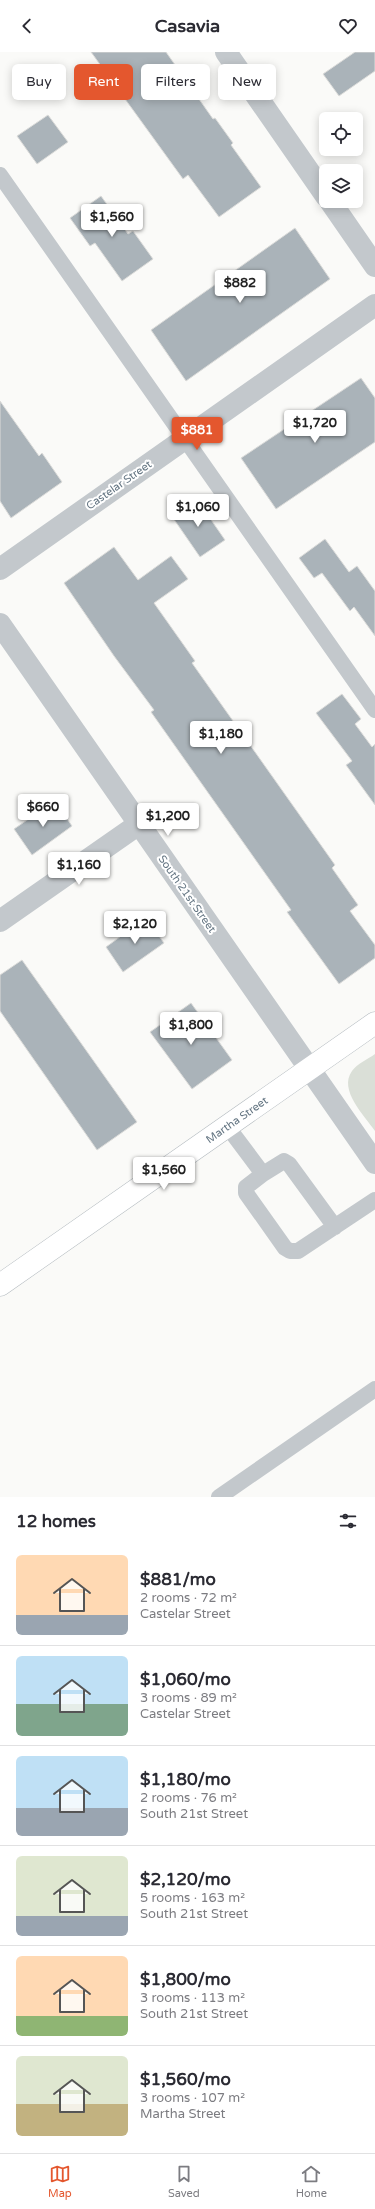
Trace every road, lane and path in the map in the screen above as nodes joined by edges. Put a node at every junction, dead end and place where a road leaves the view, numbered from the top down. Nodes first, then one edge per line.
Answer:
1 (226, 52) edge
2 (0, 175) edge
3 (319, 186) edge
4 (335, 208) edge
5 (375, 266) edge
6 (375, 305) edge
7 (185, 438) junction
8 (0, 569) edge
9 (0, 624) edge
10 (375, 710) edge
11 (139, 824) junction
12 (0, 921) edge
13 (375, 1023) edge
14 (309, 1069) junction
15 (227, 1126) junction
16 (375, 1163) edge
17 (263, 1174) junction
18 (375, 1200) edge
19 (335, 1227) junction
20 (0, 1285) edge
21 (375, 1389) edge
22 (219, 1497) edge

1 - 3 street
2 - 7 lane
4 - 5 street
6 - 7 street, Castelar Street
7 - 8 street, Castelar Street
7 - 10 lane
9 - 11 street, South 21st Street
11 - 12 street
11 - 14 street, South 21st Street
13 - 14 main road, Martha Street
14 - 15 main road, Martha Street
14 - 16 street, South 21st Street
15 - 17 lane
15 - 20 main road, Martha Street
17 - 19 lane
17 - 19 lane
18 - 19 lane
21 - 22 lane

